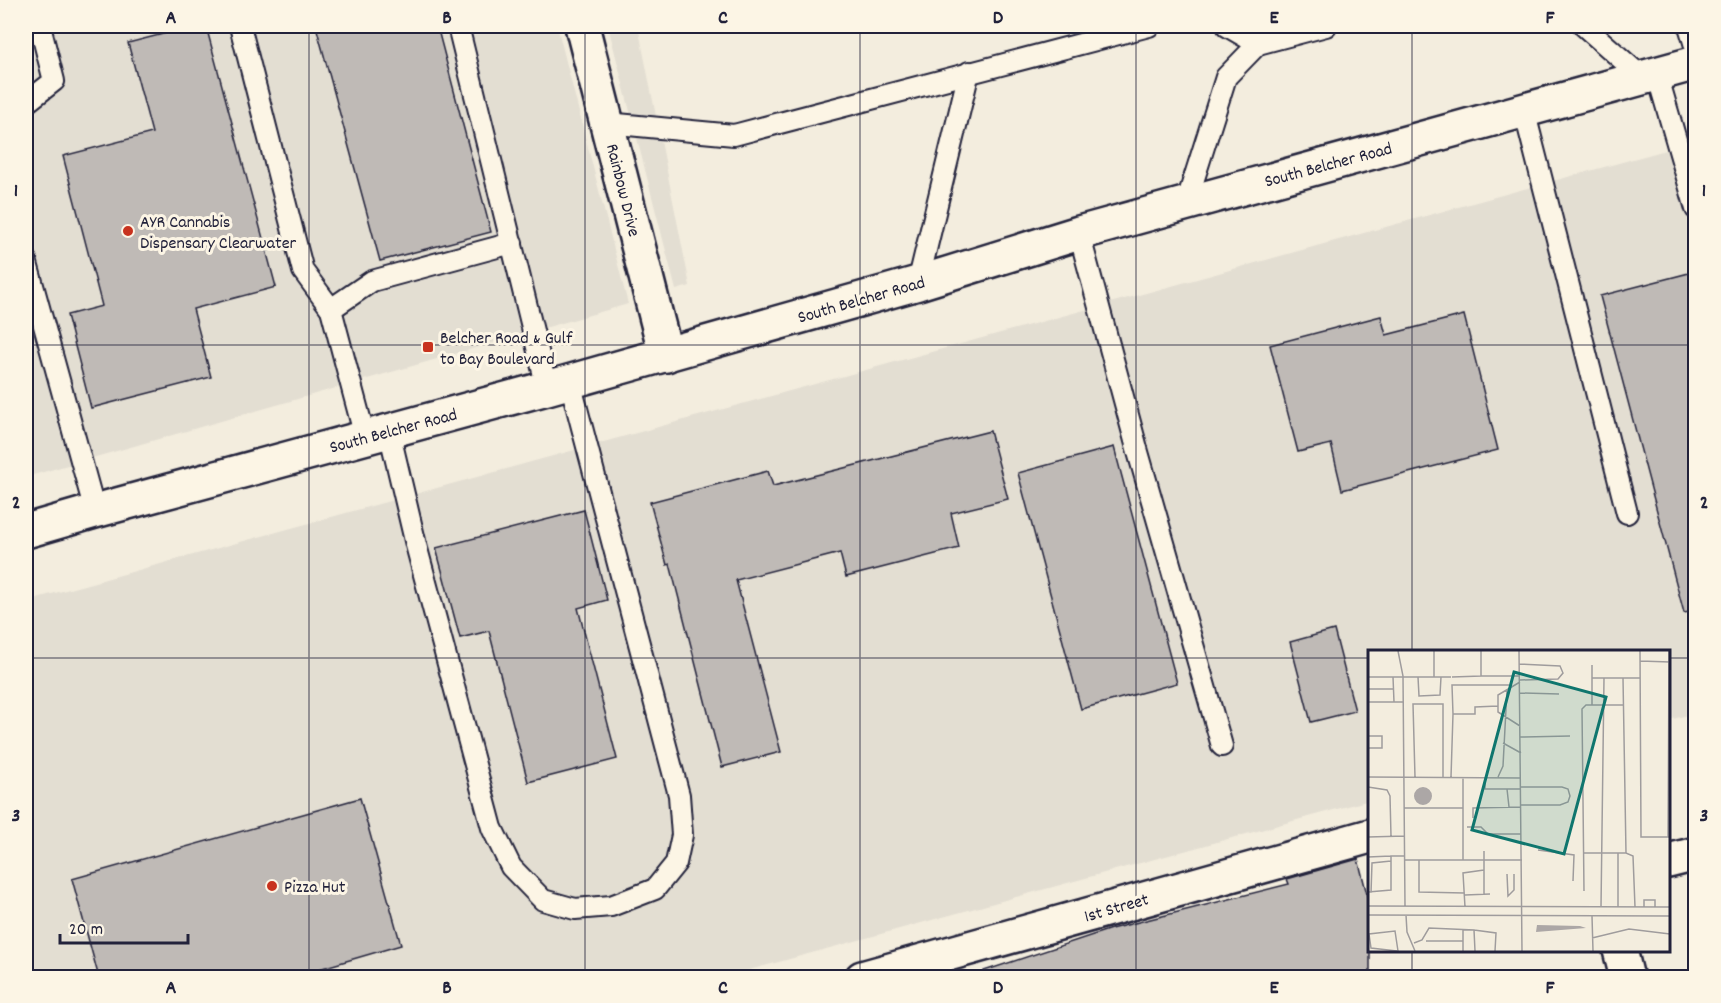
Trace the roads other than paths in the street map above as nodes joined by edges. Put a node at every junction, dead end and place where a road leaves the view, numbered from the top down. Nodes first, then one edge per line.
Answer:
1 (40, 26) edge
2 (240, 26) edge
3 (458, 26) edge
4 (582, 26) edge
5 (1149, 26) edge
6 (1227, 26) edge
7 (1326, 26) edge
8 (1584, 26) edge
9 (1689, 26) edge
10 (1259, 35) edge
11 (1695, 49) edge
12 (1695, 63) edge
13 (969, 72) junction
14 (1650, 76) junction
15 (26, 103) edge
16 (1524, 110) junction
17 (607, 123) junction
18 (1186, 204) junction
19 (1695, 210) edge
20 (1079, 233) junction
21 (512, 243) junction
22 (26, 260) edge
23 (918, 283) junction
24 (331, 309) junction
25 (666, 355) junction
26 (559, 385) junction
27 (377, 434) junction
28 (95, 511) junction
29 (1627, 513) dead end
30 (26, 531) edge
31 (1222, 746) dead end
32 (1368, 837) edge
33 (1695, 854) edge
34 (1670, 860) edge
35 (1620, 952) edge
36 (862, 978) edge
37 (1627, 978) edge

1 - 15 lane
2 - 24 lane
3 - 21 lane
4 - 17 main road, Rainbow Drive
5 - 13 lane
6 - 10 lane
7 - 10 lane
8 - 14 lane
9 - 11 lane
10 - 18 lane
12 - 14 main road, South Belcher Road
13 - 17 lane
13 - 23 lane
14 - 16 main road, South Belcher Road
14 - 19 lane
16 - 18 main road, South Belcher Road
16 - 29 lane
17 - 25 main road, Rainbow Drive
18 - 20 main road, South Belcher Road
20 - 23 main road, South Belcher Road
20 - 31 lane
21 - 24 lane
21 - 26 lane
22 - 28 lane
23 - 25 main road, South Belcher Road
24 - 27 lane
25 - 26 main road, South Belcher Road
26 - 27 main road, South Belcher Road
26 - 27 lane
27 - 28 main road, South Belcher Road
28 - 30 main road, South Belcher Road
32 - 36 main road, 1st Street
33 - 34 main road
35 - 37 main road

